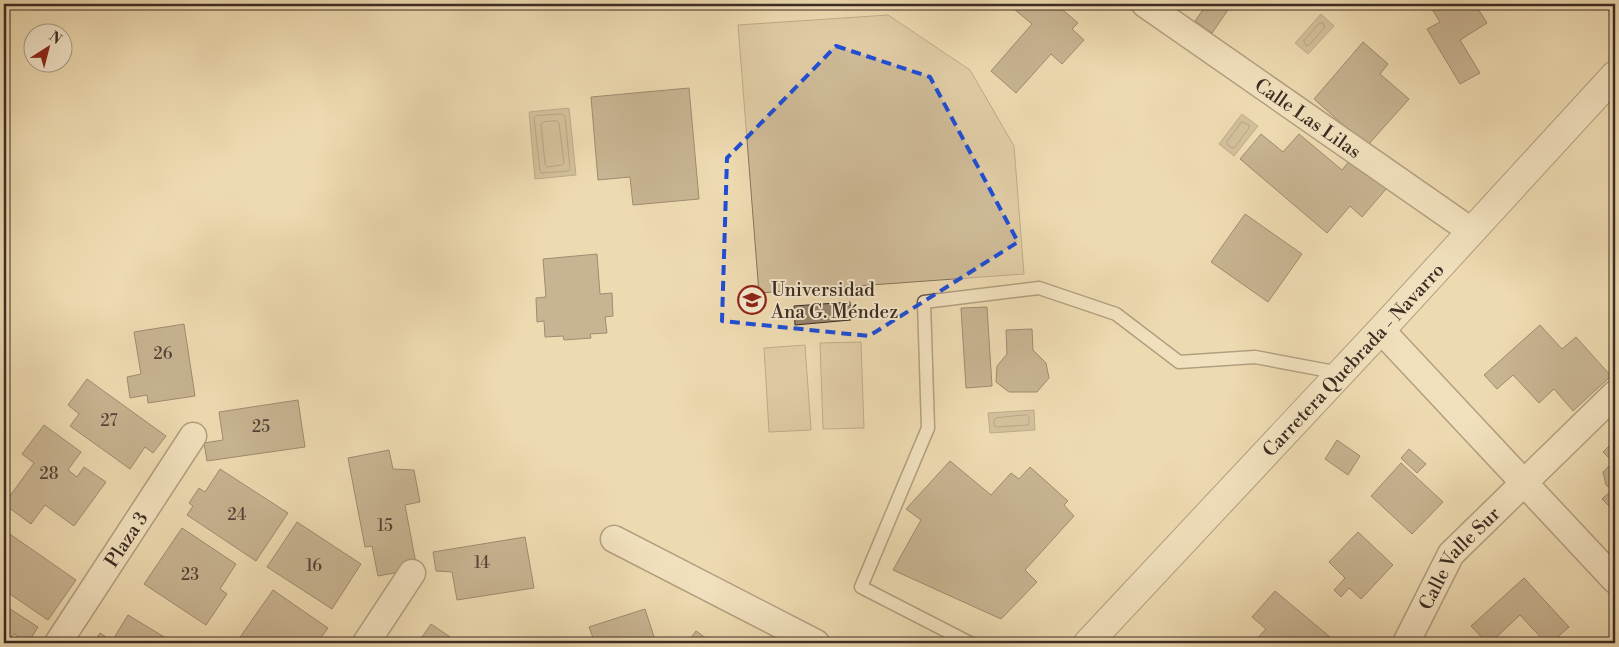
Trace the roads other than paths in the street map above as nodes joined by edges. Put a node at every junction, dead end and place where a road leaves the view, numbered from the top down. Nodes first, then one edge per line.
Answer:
1 (1145, 4) edge
2 (1615, 75) edge
3 (1471, 231) junction
4 (1381, 330) junction
5 (1340, 373) junction
6 (1615, 394) edge
7 (194, 436) dead end
8 (1524, 482) junction
9 (614, 539) dead end
10 (412, 574) dead end
11 (1615, 580) edge
12 (58, 643) edge
13 (366, 643) edge
14 (816, 643) edge
15 (970, 643) edge
16 (1088, 643) edge
17 (1406, 643) edge

1 - 3 street, Calle Las Lilas
2 - 3 street, Carretera Quebrada - Navarro
3 - 4 street, Carretera Quebrada - Navarro
4 - 5 street, Carretera Quebrada - Navarro
4 - 8 street
5 - 15 lane
5 - 16 street, Carretera Quebrada - Navarro
6 - 8 street, Calle Valle Sur
7 - 12 street, Plaza 3
8 - 11 street
8 - 17 street, Calle Valle Sur
9 - 14 street
10 - 13 street

